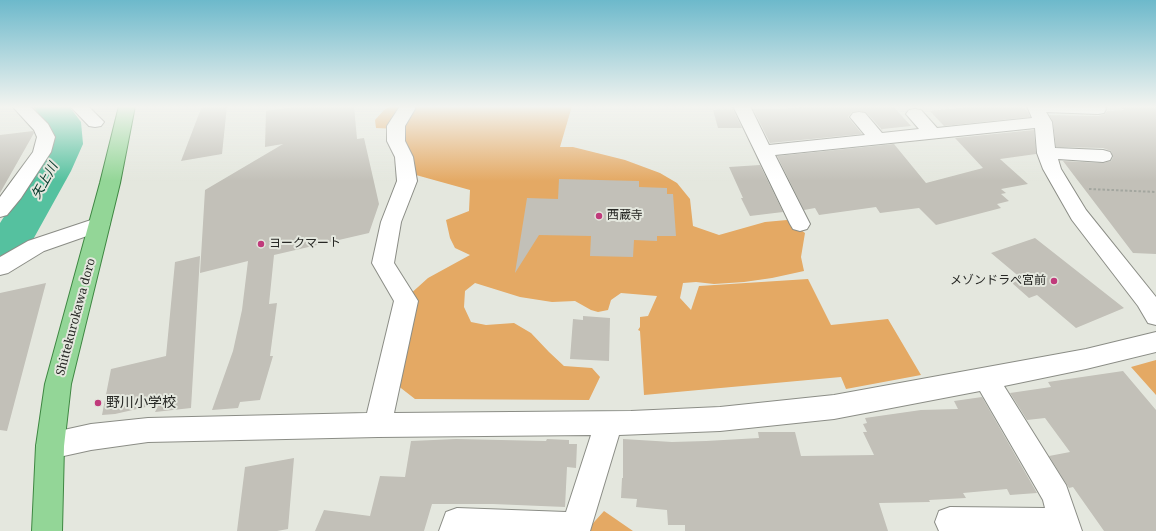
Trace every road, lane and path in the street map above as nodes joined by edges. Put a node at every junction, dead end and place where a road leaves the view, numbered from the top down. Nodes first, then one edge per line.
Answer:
1 (43, 131) edge
2 (121, 131) edge
3 (396, 131) edge
4 (754, 131) edge
5 (870, 131) edge
6 (931, 131) edge
7 (949, 131) edge
8 (1042, 131) edge
9 (934, 134) junction
10 (878, 140) junction
11 (764, 151) junction
12 (1046, 153) junction
13 (1103, 156) dead end
14 (1064, 188) junction
15 (1156, 192) edge
16 (0, 210) edge
17 (100, 224) junction
18 (800, 224) dead end
19 (0, 267) edge
20 (1156, 316) edge
21 (1156, 342) edge
22 (986, 380) junction
23 (609, 423) junction
24 (378, 425) junction
25 (50, 446) junction
26 (950, 522) dead end
27 (1065, 527) edge
28 (47, 531) edge
29 (454, 531) edge

1 - 16 street
2 - 17 main road, Shittekurokawa doro
3 - 24 street
4 - 11 street
5 - 10 street
6 - 9 street
7 - 9 street
8 - 12 street
9 - 10 street
10 - 11 street
11 - 18 street
12 - 13 street
12 - 14 street
14 - 15 path
14 - 20 street
17 - 19 street
17 - 25 main road, Shittekurokawa doro
21 - 22 street
22 - 23 street
22 - 27 street
23 - 24 street
23 - 29 street
24 - 25 street
25 - 28 main road, Shittekurokawa doro
26 - 27 street

